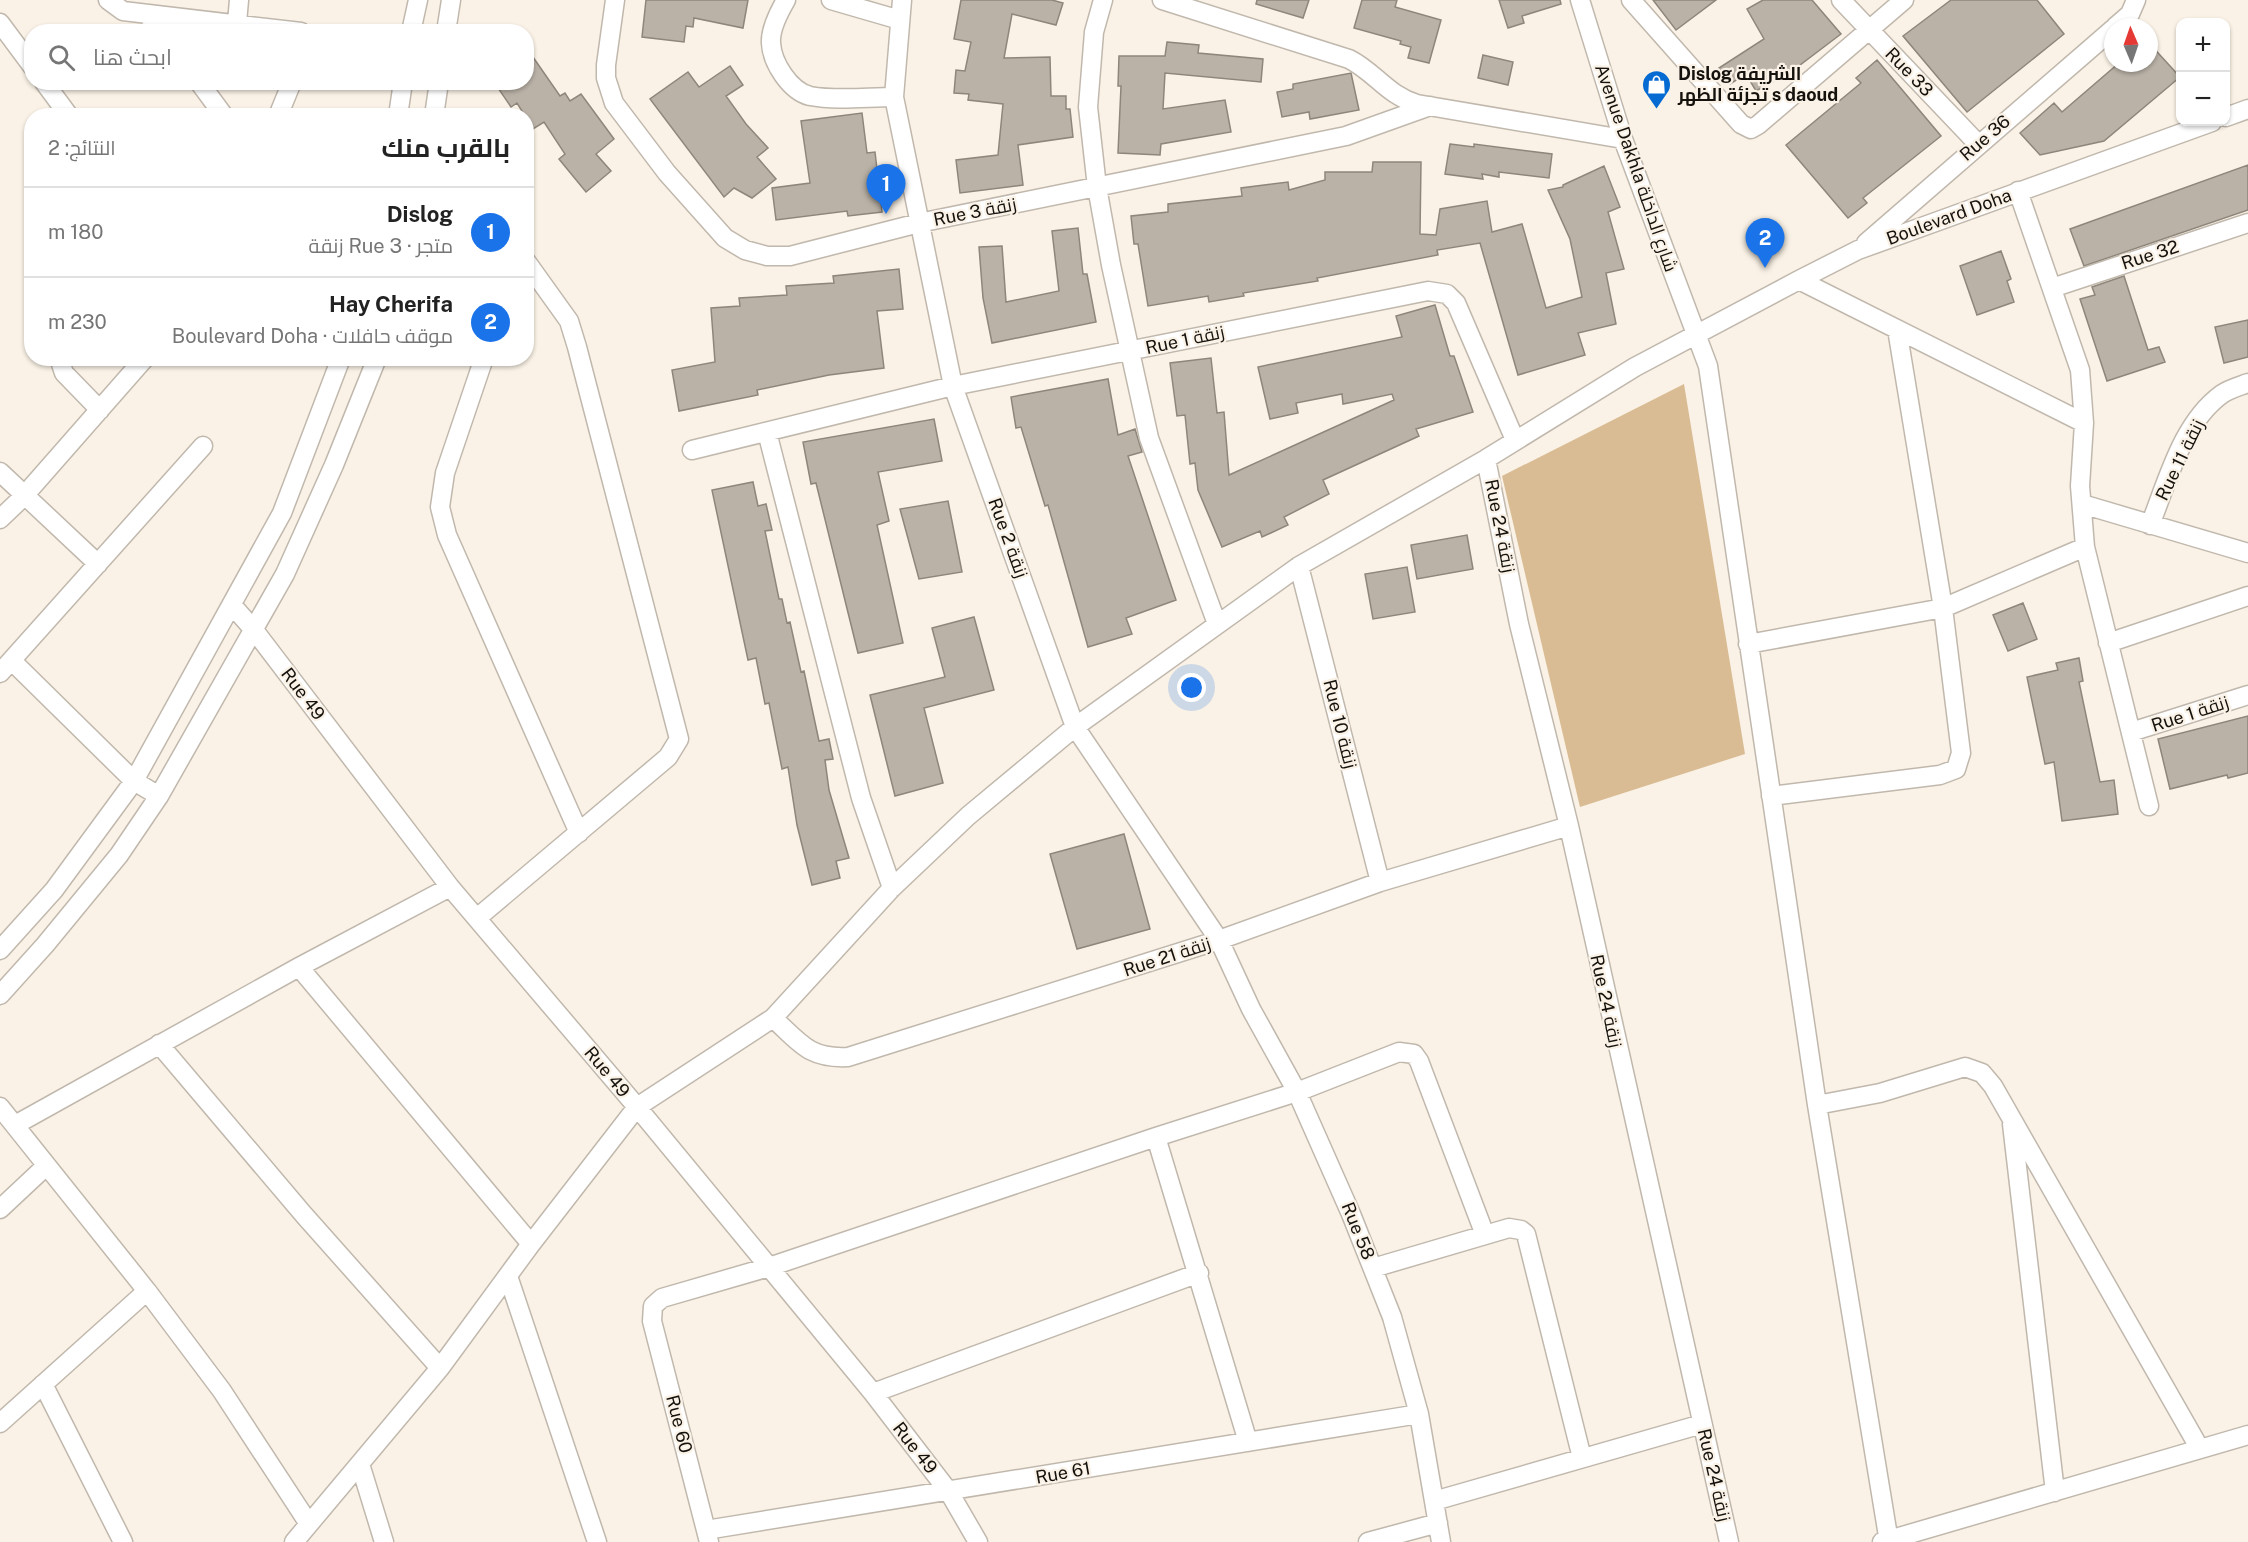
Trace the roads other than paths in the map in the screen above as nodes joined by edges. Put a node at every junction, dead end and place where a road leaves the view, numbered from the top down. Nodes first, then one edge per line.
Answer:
1 (108, 0) edge
2 (239, 0) edge
3 (418, 0) edge
4 (451, 0) edge
5 (615, 0) edge
6 (786, 0) edge
7 (831, 0) edge
8 (902, 0) edge
9 (1103, 0) edge
10 (1162, 0) edge
11 (1580, 0) edge
12 (1631, 0) edge
13 (1841, 0) edge
14 (1904, 0) edge
15 (2136, 0) edge
16 (147, 14) junction
17 (2125, 18) edge
18 (900, 20) junction
19 (0, 23) edge
20 (237, 23) junction
21 (154, 24) edge
22 (244, 24) edge
23 (413, 24) edge
24 (447, 24) edge
25 (1870, 32) junction
26 (2104, 37) edge
27 (24, 55) edge
28 (50, 90) edge
29 (205, 90) edge
30 (289, 90) edge
31 (402, 90) edge
32 (438, 90) edge
33 (894, 97) junction
34 (1430, 106) junction
35 (63, 108) edge
36 (218, 108) edge
37 (281, 108) edge
38 (399, 108) edge
39 (435, 108) edge
40 (2248, 109) edge
41 (2230, 116) edge
42 (2201, 126) edge
43 (1623, 139) junction
44 (1978, 144) junction
45 (1097, 188) junction
46 (2018, 191) junction
47 (919, 223) junction
48 (2248, 223) edge
49 (1858, 250) junction
50 (534, 272) edge
51 (1799, 280) junction
52 (2052, 288) junction
53 (1897, 329) junction
54 (1696, 335) junction
55 (1130, 352) junction
56 (62, 366) edge
57 (138, 366) edge
58 (338, 366) edge
59 (374, 366) edge
60 (481, 366) edge
61 (2248, 383) edge
62 (952, 386) junction
63 (100, 410) junction
64 (2084, 423) junction
65 (767, 432) junction
66 (1515, 440) junction
67 (203, 446) dead end
68 (692, 450) dead end
69 (1486, 459) junction
70 (0, 472) edge
71 (23, 497) junction
72 (2082, 504) junction
73 (0, 519) edge
74 (2150, 525) junction
75 (2085, 547) junction
76 (2248, 553) edge
77 (98, 564) junction
78 (1299, 566) junction
79 (2248, 596) edge
80 (232, 605) junction
81 (1943, 608) junction
82 (1217, 624) junction
83 (254, 630) junction
84 (2108, 643) junction
85 (1748, 644) junction
86 (6, 667) edge
87 (2248, 695) edge
88 (1075, 727) junction
89 (2131, 732) junction
90 (134, 781) junction
91 (159, 796) junction
92 (1772, 796) junction
93 (2149, 806) dead end
94 (1569, 826) junction
95 (579, 832) junction
96 (1380, 882) junction
97 (450, 887) junction
98 (892, 888) junction
99 (477, 918) junction
100 (1219, 940) junction
101 (0, 950) edge
102 (299, 967) junction
103 (0, 994) edge
104 (773, 1018) junction
105 (159, 1044) junction
106 (1297, 1092) junction
107 (1817, 1105) junction
108 (0, 1107) edge
109 (637, 1107) junction
110 (2011, 1117) junction
111 (15, 1125) junction
112 (1156, 1137) junction
113 (46, 1166) junction
114 (0, 1209) edge
115 (1485, 1235) junction
116 (531, 1244) junction
117 (769, 1267) junction
118 (1372, 1268) junction
119 (1199, 1274) junction
120 (508, 1276) junction
121 (147, 1291) junction
122 (440, 1368) junction
123 (43, 1384) junction
124 (873, 1393) junction
125 (1419, 1414) junction
126 (0, 1423) edge
127 (1702, 1424) junction
128 (2248, 1435) edge
129 (1248, 1442) junction
130 (2200, 1449) junction
131 (1582, 1458) junction
132 (360, 1464) junction
133 (949, 1492) junction
134 (2055, 1492) junction
135 (1434, 1501) junction
136 (1438, 1523) junction
137 (309, 1524) junction
138 (707, 1536) edge
139 (1887, 1541) edge
140 (123, 1542) edge
141 (294, 1542) edge
142 (384, 1542) edge
143 (597, 1542) edge
144 (978, 1542) edge
145 (1368, 1542) edge
146 (1441, 1542) edge
147 (1729, 1542) edge

1 - 16 street
2 - 20 street
3 - 23 street
4 - 24 street
5 - 47 street, Rue 3 زنقة
6 - 33 street
7 - 18 street
8 - 18 street, Rue 2 زنقة
9 - 45 street
10 - 34 street
11 - 43 street, Avenue Dakhla شارع الداخلة
12 - 25 street
13 - 25 street, Rue 33
14 - 25 street
15 - 17 street, Rue 36
16 - 20 street
16 - 21 street
18 - 33 street, Rue 2 زنقة
19 - 27 street
20 - 22 street
25 - 44 street, Rue 33
26 - 44 street, Rue 36
28 - 35 street
29 - 36 street
30 - 37 street
31 - 38 street
32 - 39 street
33 - 47 street, Rue 2 زنقة
34 - 43 street
34 - 45 street, Rue 3 زنقة
40 - 41 street
42 - 46 street, Boulevard Doha
43 - 54 street, Avenue Dakhla شارع الداخلة
44 - 49 street, Rue 36
45 - 47 street, Rue 3 زنقة
45 - 55 street
46 - 49 street, Boulevard Doha
46 - 52 street
47 - 62 street, Rue 2 زنقة
48 - 52 street, Rue 32
49 - 51 street, Boulevard Doha
50 - 95 street
51 - 53 street
51 - 54 street, Boulevard Doha
52 - 64 street
53 - 64 street
53 - 81 street
54 - 66 street, Boulevard Doha
54 - 85 street, Avenue Dakhla شارع الداخلة
55 - 62 street, Rue 1 زنقة
55 - 66 street, Rue 1 زنقة
55 - 82 street
56 - 63 street
57 - 63 street
58 - 80 street
59 - 83 street
60 - 95 street
61 - 74 street, Rue 11 زنقة
62 - 65 street, Rue 1 زنقة
62 - 88 street, Rue 2 زنقة
63 - 71 street
64 - 72 street
65 - 68 street, Rue 1 زنقة
65 - 98 street
66 - 69 street, Boulevard Doha
67 - 77 street
69 - 78 street, Boulevard Doha
69 - 94 street, Rue 24 زنقة
70 - 71 street
71 - 73 street
71 - 77 street
72 - 74 street
72 - 75 street
74 - 76 street
75 - 81 street
75 - 84 street
77 - 86 street
78 - 82 street, Boulevard Doha
78 - 96 street, Rue 10 زنقة
79 - 84 street
80 - 83 street, Rue 49
80 - 90 street
81 - 85 street
81 - 92 street
82 - 88 street, Boulevard Doha
83 - 91 street
83 - 97 street, Rue 49
84 - 89 street
85 - 92 street, Avenue Dakhla شارع الداخلة
86 - 90 street
87 - 89 street, Rue 1 زنقة
88 - 98 street, Boulevard Doha
88 - 100 street, Rue 2 زنقة
89 - 93 street
90 - 91 street
90 - 101 street
91 - 103 street
92 - 107 street, Avenue Dakhla شارع الداخلة
94 - 96 street, Rue 21 زنقة
94 - 127 street, Rue 24 زنقة
95 - 99 street
96 - 100 street, Rue 21 زنقة
97 - 99 street, Rue 49
97 - 102 street
98 - 104 street, Boulevard Doha
99 - 109 street, Rue 49
100 - 104 street, Rue 21 زنقة
100 - 106 street, Rue 58
102 - 105 street
102 - 116 street
104 - 109 street, Boulevard Doha
105 - 111 street
105 - 122 street
106 - 112 street
106 - 115 street
106 - 118 street, Rue 58
107 - 110 street
107 - 139 street, Avenue Dakhla شارع الداخلة
108 - 111 street
109 - 116 street, Boulevard Doha
109 - 117 street, Rue 49
110 - 130 street
110 - 134 street
111 - 113 street
112 - 117 street
112 - 119 street
113 - 114 street
113 - 121 street
115 - 118 street
115 - 131 street
116 - 120 street, Boulevard Doha
117 - 124 street, Rue 49
117 - 138 street, Rue 60
118 - 125 street, Rue 58
119 - 124 street
119 - 129 street
120 - 122 street, Boulevard Doha
120 - 143 street
121 - 123 street
121 - 137 street
122 - 132 street, Boulevard Doha
123 - 126 street
123 - 140 street
124 - 133 street, Rue 49
125 - 129 street, Rue 61
125 - 135 street, Rue 58
127 - 131 street
127 - 147 street, Rue 24 زنقة
128 - 130 street
129 - 133 street, Rue 61
130 - 134 street
131 - 135 street
132 - 137 street, Boulevard Doha
132 - 142 street
133 - 138 street, Rue 61
133 - 144 street, Rue 49
134 - 139 street
135 - 136 street, Rue 58
136 - 145 street
136 - 146 street, Rue 58
137 - 141 street, Boulevard Doha

